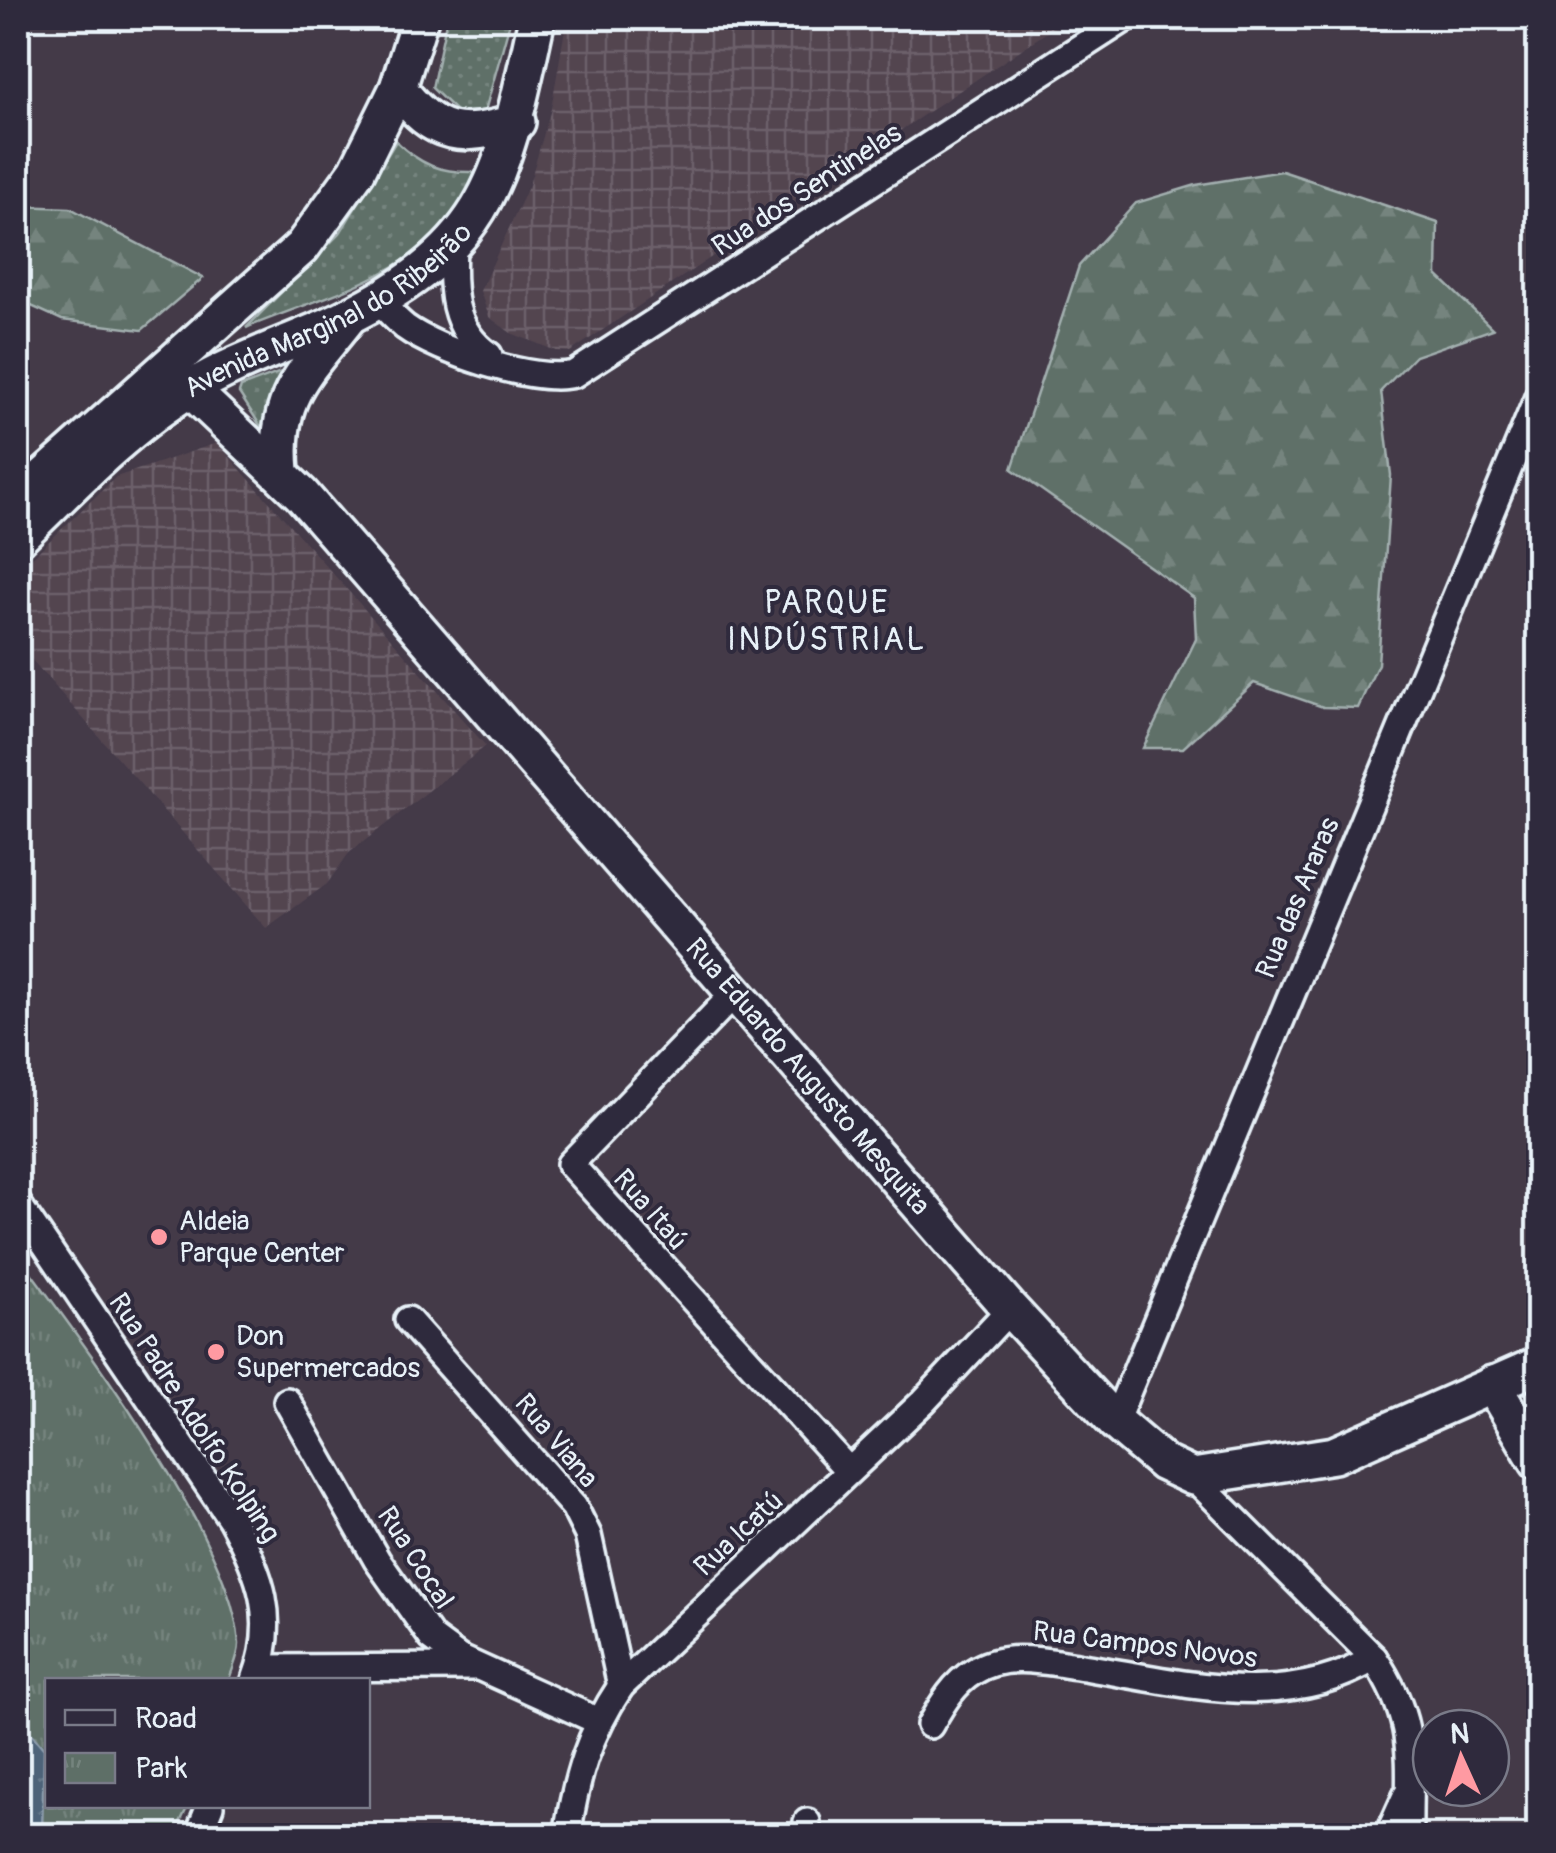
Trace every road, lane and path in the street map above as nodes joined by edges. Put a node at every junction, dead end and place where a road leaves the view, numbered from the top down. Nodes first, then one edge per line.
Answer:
1 (420, 18) edge
2 (537, 18) edge
3 (1126, 18) edge
4 (398, 88) junction
5 (517, 122) junction
6 (453, 245) junction
7 (364, 308) junction
8 (510, 369) junction
9 (190, 389) junction
10 (1538, 398) edge
11 (280, 471) junction
12 (18, 500) edge
13 (18, 538) edge
14 (736, 992) junction
15 (18, 1204) edge
16 (1010, 1309) junction
17 (408, 1320) dead end
18 (1538, 1365) edge
19 (1492, 1384) junction
20 (287, 1401) dead end
21 (1115, 1422) junction
22 (1538, 1462) edge
23 (849, 1471) junction
24 (1193, 1477) junction
25 (1374, 1658) junction
26 (479, 1667) junction
27 (258, 1674) edge
28 (621, 1686) junction
29 (598, 1721) junction
30 (930, 1725) dead end
31 (1408, 1791) junction
32 (209, 1808) edge
33 (198, 1836) edge
34 (568, 1836) edge
35 (1388, 1836) edge
36 (1409, 1836) edge

1 - 4 main road, Avenida Marginal do Ribeirão
2 - 5 main road, Avenida Marginal do Ribeirão
3 - 8 street, Rua dos Sentinelas
4 - 5 main road
4 - 12 main road, Avenida Marginal do Ribeirão
5 - 6 main road, Avenida Marginal do Ribeirão
6 - 7 main road, Avenida Marginal do Ribeirão
6 - 8 street, Rua dos Sentinelas
7 - 8 street, Rua dos Sentinelas
7 - 9 main road, Avenida Marginal do Ribeirão
7 - 11 main road
9 - 11 main road, Rua Eduardo Augusto Mesquita
9 - 13 main road, Avenida Marginal do Ribeirão
10 - 21 street, Rua das Araras
11 - 14 main road, Rua Eduardo Augusto Mesquita
14 - 16 main road, Rua Eduardo Augusto Mesquita
14 - 23 street, Rua Itaú
15 - 27 street, Rua Padre Adolfo Kolping
16 - 21 main road, Rua Eduardo Augusto Mesquita
16 - 23 street, Rua Icatú
17 - 28 street, Rua Viana
18 - 19 main road
19 - 22 main road
19 - 24 main road
20 - 26 street, Rua Cocal
21 - 24 main road, Rua Eduardo Augusto Mesquita
23 - 28 street, Rua Icatú
24 - 25 street
25 - 30 street, Rua Campos Novos
25 - 31 street
26 - 27 street
26 - 29 street, Rua Cocal
28 - 29 street, Rua Icatú
29 - 34 street, Rua Icatú
31 - 35 street
31 - 36 street
32 - 33 street

